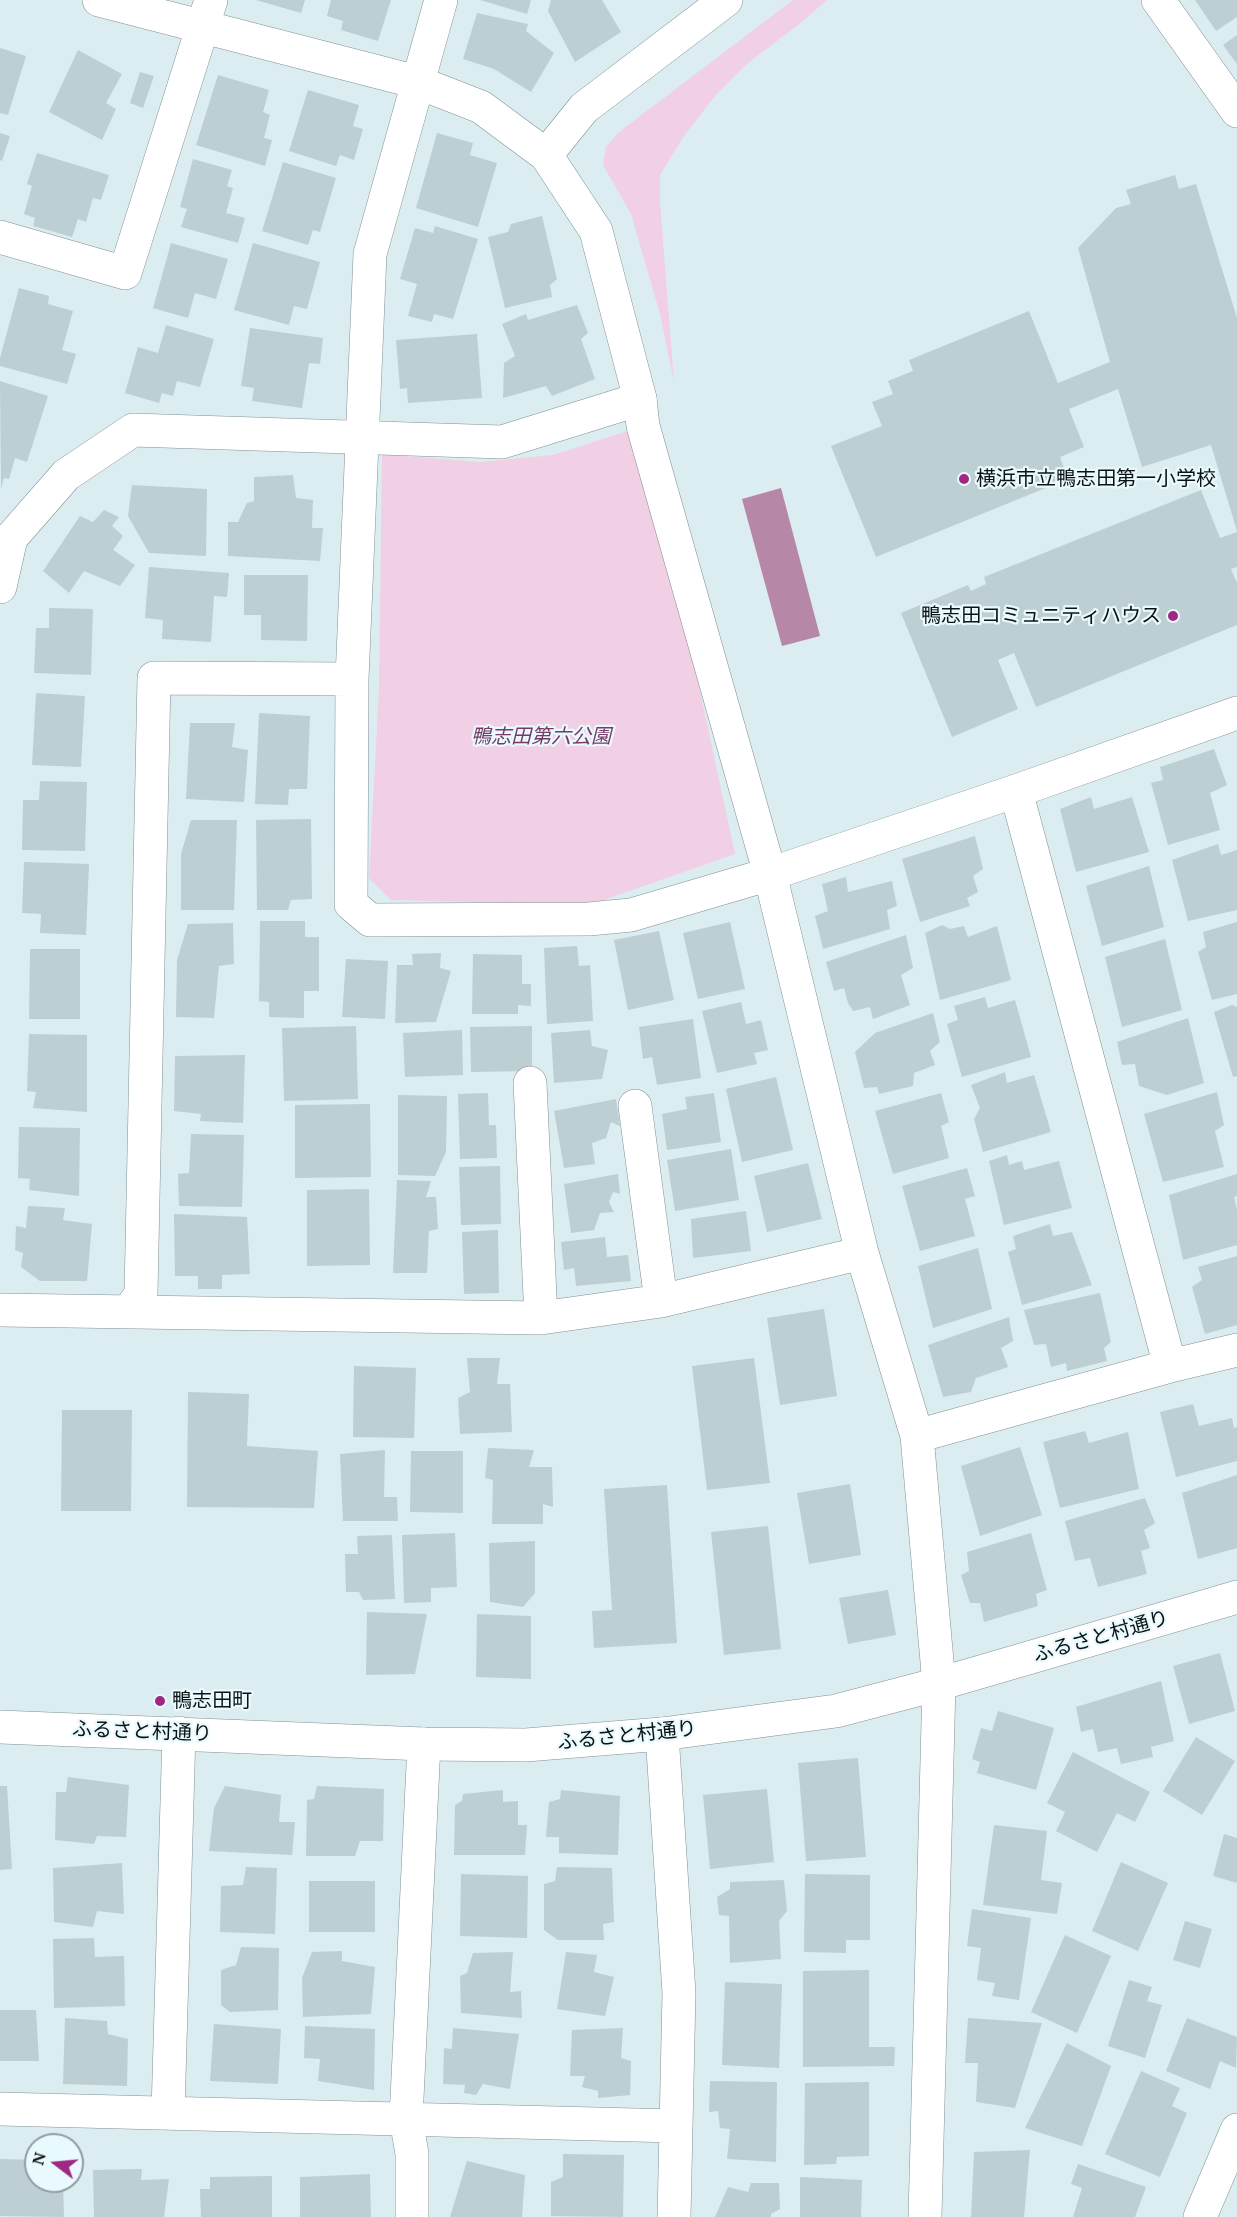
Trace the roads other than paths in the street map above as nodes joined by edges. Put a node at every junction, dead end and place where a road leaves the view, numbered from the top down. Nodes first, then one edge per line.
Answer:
1 (99, 0) edge
2 (441, 0) edge
3 (726, 0) edge
4 (1158, 0) edge
5 (207, 13) edge
6 (417, 82) junction
7 (1237, 111) edge
8 (546, 155) junction
9 (0, 237) edge
10 (640, 399) junction
11 (362, 438) junction
12 (0, 587) edge
13 (352, 679) junction
14 (1237, 713) edge
15 (1016, 791) junction
16 (770, 874) junction
17 (530, 1083) dead end
18 (635, 1106) dead end
19 (862, 1253) junction
20 (661, 1301) junction
21 (0, 1310) edge
22 (129, 1311) junction
23 (541, 1318) junction
24 (1237, 1350) edge
25 (1170, 1366) junction
26 (917, 1436) junction
27 (1237, 1597) edge
28 (939, 1684) junction
29 (0, 1727) edge
30 (179, 1733) junction
31 (662, 1734) junction
32 (424, 1744) junction
33 (0, 2109) edge
34 (168, 2112) junction
35 (406, 2119) junction
36 (676, 2126) junction
37 (1237, 2130) edge
38 (412, 2217) edge
39 (674, 2217) edge
40 (925, 2217) edge
41 (1200, 2217) edge

1 - 5 street
2 - 6 street
3 - 8 street
4 - 7 street
5 - 6 street
5 - 9 street
6 - 8 street
6 - 11 street
8 - 10 street
10 - 11 street
10 - 16 street
11 - 12 street
11 - 13 street
13 - 16 street
13 - 22 street
14 - 15 street
15 - 16 street
15 - 25 street
16 - 19 street
17 - 23 street
18 - 20 street
19 - 20 street
19 - 26 street
20 - 23 street
21 - 22 street
22 - 23 street
24 - 25 street
25 - 26 street
26 - 28 street
27 - 28 street, ふるさと村通り
28 - 31 street, ふるさと村通り
28 - 40 street
29 - 30 street, ふるさと村通り
30 - 32 street, ふるさと村通り
30 - 34 street
31 - 32 street, ふるさと村通り
31 - 36 street
32 - 35 street
33 - 34 street
34 - 35 street
35 - 36 street
35 - 38 street
36 - 39 street
37 - 41 street

